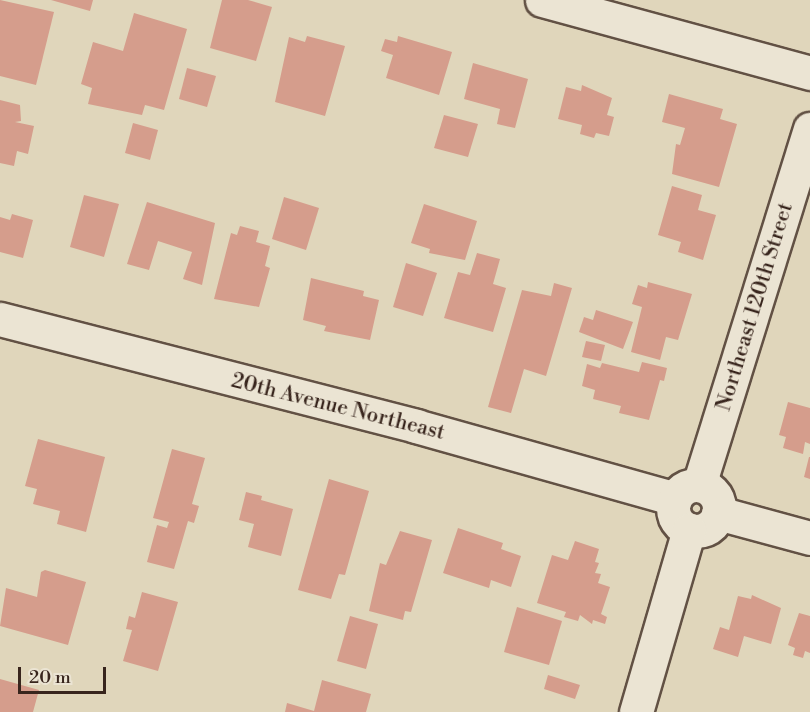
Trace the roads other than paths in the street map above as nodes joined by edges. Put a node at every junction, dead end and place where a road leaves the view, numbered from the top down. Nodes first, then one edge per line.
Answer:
1 (542, 0) edge
2 (810, 73) edge
3 (810, 129) edge
4 (0, 319) edge
5 (687, 492) junction
6 (718, 513) junction
7 (689, 530) junction
8 (810, 538) edge
9 (636, 712) edge

1 - 2 street
3 - 5 street, Northeast 120th Street
4 - 5 street, 20th Avenue Northeast
5 - 6 street
5 - 7 street
6 - 7 street
6 - 8 street
7 - 9 street

